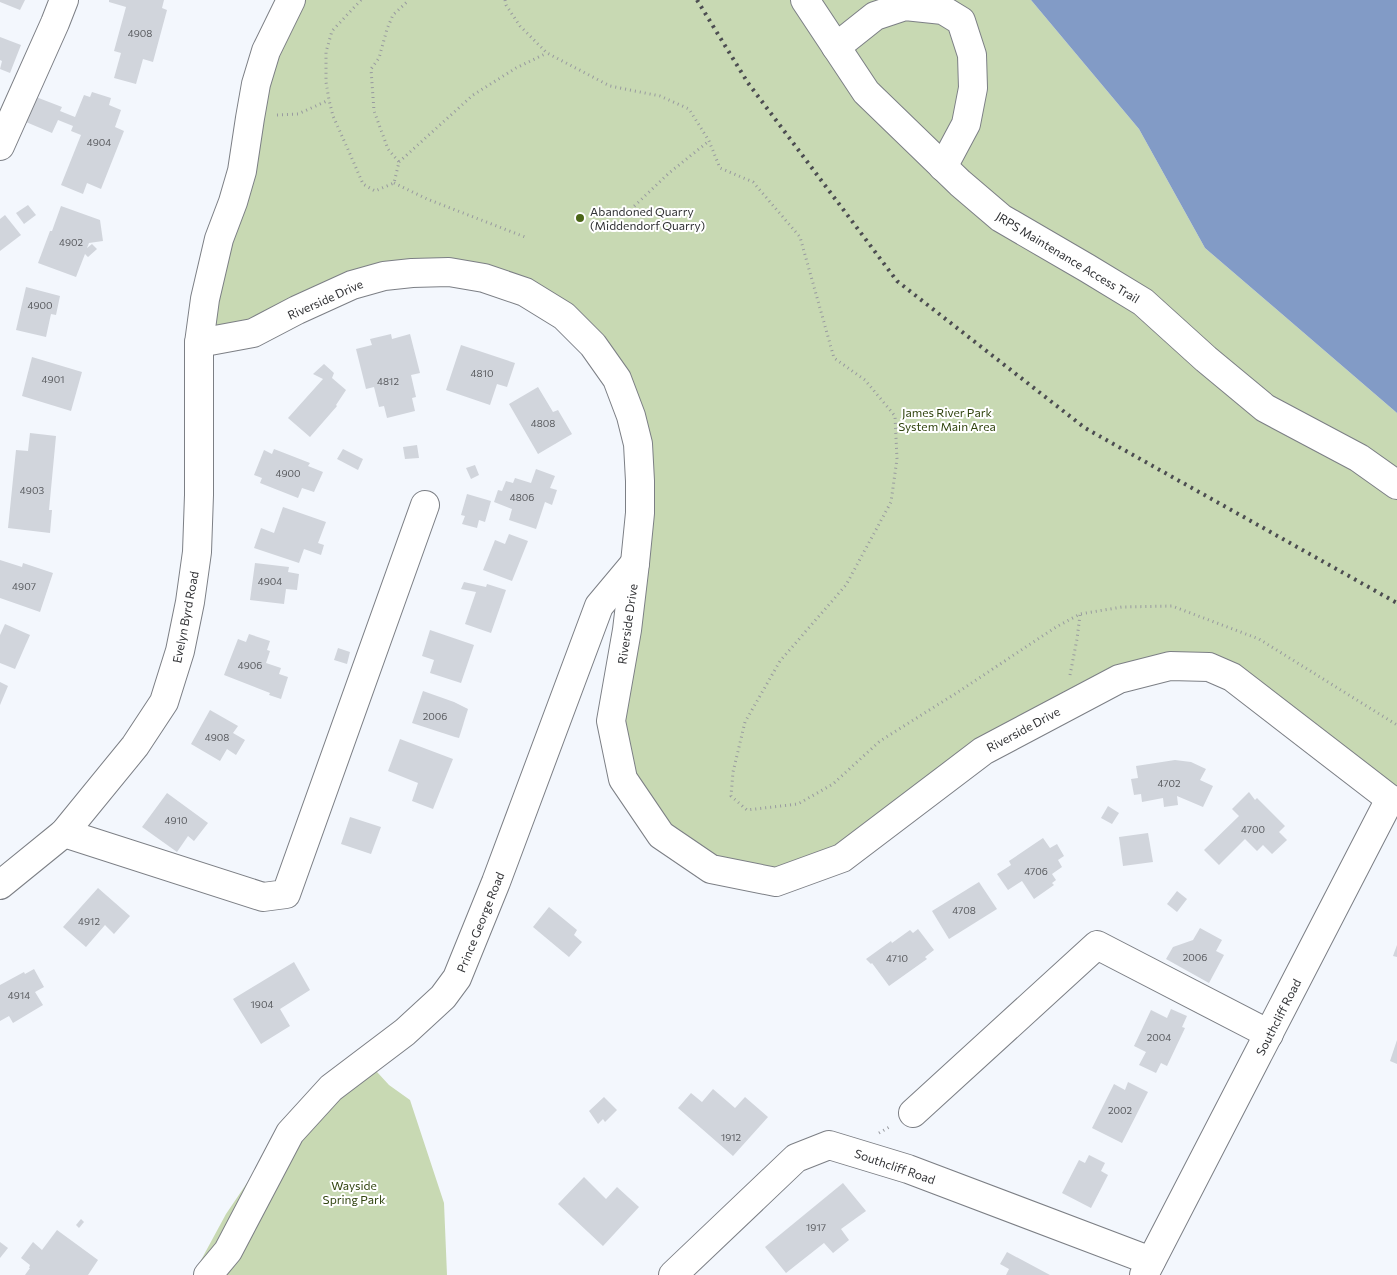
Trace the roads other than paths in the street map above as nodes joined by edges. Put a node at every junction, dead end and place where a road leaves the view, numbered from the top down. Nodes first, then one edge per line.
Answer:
1 (64, 0) edge
2 (291, 0) edge
3 (805, 0) edge
4 (836, 48) junction
5 (0, 146) edge
6 (943, 167) junction
7 (199, 343) junction
8 (1397, 485) edge
9 (425, 505) dead end
10 (635, 563) junction
11 (1394, 800) edge
12 (64, 833) junction
13 (0, 885) edge
14 (1270, 1034) junction
15 (913, 1113) dead end
16 (1148, 1268) edge
17 (208, 1275) edge
18 (673, 1275) edge

1 - 5 street
2 - 7 street
3 - 4 street, JRPS Maintenance Access Trail
4 - 6 street, JRPS Maintenance Access Trail
4 - 6 street
6 - 8 street, JRPS Maintenance Access Trail
7 - 10 street, Riverside Drive
7 - 12 street, Evelyn Byrd Road
9 - 12 street
10 - 11 street, Riverside Drive
10 - 17 street, Prince George Road
11 - 14 street, Southcliff Road
12 - 13 street, Evelyn Byrd Road
14 - 15 street
14 - 16 street, Southcliff Road
16 - 18 street, Southcliff Road

